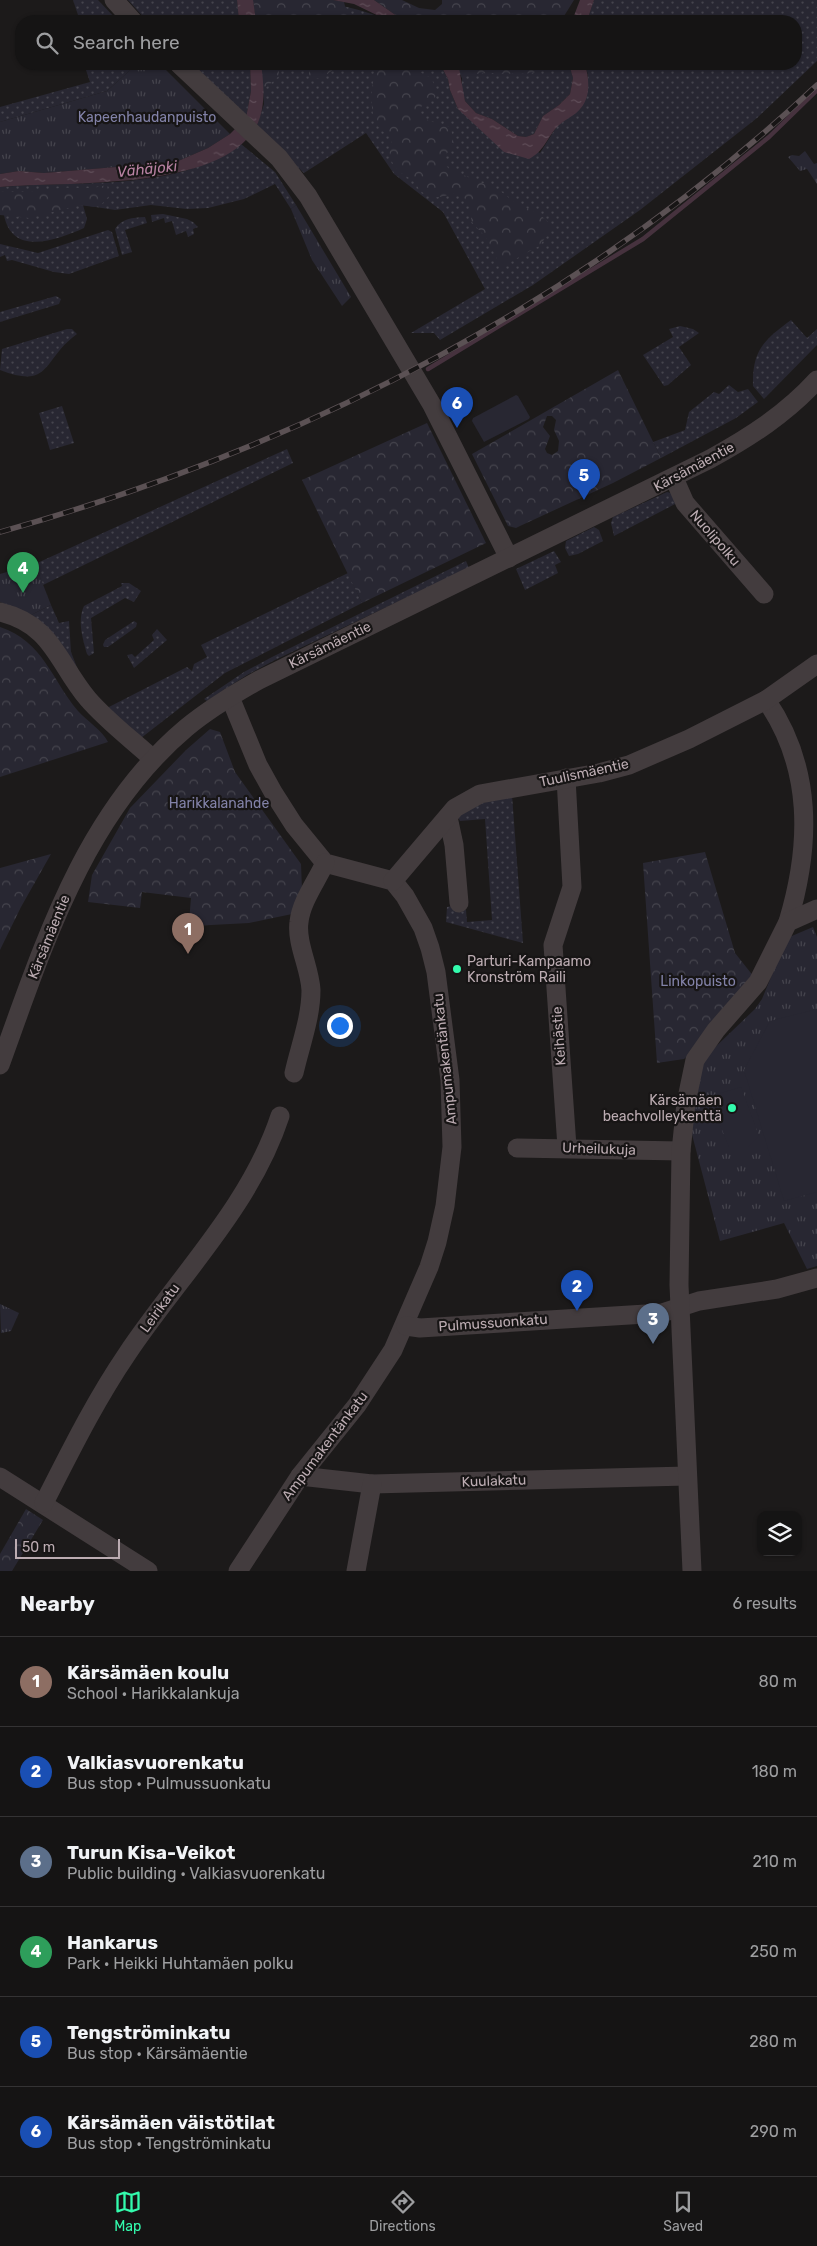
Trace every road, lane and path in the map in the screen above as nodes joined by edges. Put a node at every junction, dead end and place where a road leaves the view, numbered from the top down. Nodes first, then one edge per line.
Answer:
1 (114, 0) edge
2 (128, 15) edge
3 (186, 70) edge
4 (817, 380) edge
5 (674, 478) junction
6 (509, 558) junction
7 (764, 594) dead end
8 (0, 612) edge
9 (817, 664) edge
10 (230, 697) junction
11 (766, 700) junction
12 (153, 758) junction
13 (566, 778) junction
14 (448, 817) junction
15 (325, 863) junction
16 (393, 881) junction
17 (459, 903) dead end
18 (817, 909) edge
19 (788, 922) junction
20 (0, 1065) edge
21 (294, 1073) dead end
22 (280, 1116) dead end
23 (567, 1147) junction
24 (517, 1148) dead end
25 (681, 1151) junction
26 (817, 1278) edge
27 (680, 1307) junction
28 (406, 1326) junction
29 (300, 1476) junction
30 (687, 1476) junction
31 (0, 1477) edge
32 (372, 1484) junction
33 (44, 1503) junction
34 (148, 1571) edge
35 (238, 1571) edge
36 (356, 1571) edge
37 (692, 1571) edge

1 - 2 street
3 - 6 street
4 - 5 street, Kärsämäentie
5 - 6 street, Kärsämäentie
5 - 7 street, Nuolipolku
6 - 10 street, Kärsämäentie
8 - 12 street
9 - 11 street, Tuulismäentie
10 - 12 street, Kärsämäentie
10 - 15 street
11 - 13 street, Tuulismäentie
11 - 19 street
12 - 20 street, Kärsämäentie
13 - 14 street, Tuulismäentie
13 - 23 street, Keihästie
14 - 16 street, Tuulismäentie
14 - 17 street
15 - 16 street
15 - 21 street
16 - 28 street, Ampumakentänkatu
18 - 19 street
19 - 25 street
22 - 33 street, Leirikatu
23 - 24 street, Urheilukuja
23 - 25 street, Urheilukuja
25 - 27 street
26 - 27 street, Pulmussuonkatu
27 - 28 street, Pulmussuonkatu
27 - 30 street
28 - 29 street, Ampumakentänkatu
29 - 32 street, Kuulakatu
29 - 35 street, Ampumakentänkatu
30 - 32 street, Kuulakatu
30 - 37 street
31 - 33 street
32 - 36 street
33 - 34 street

